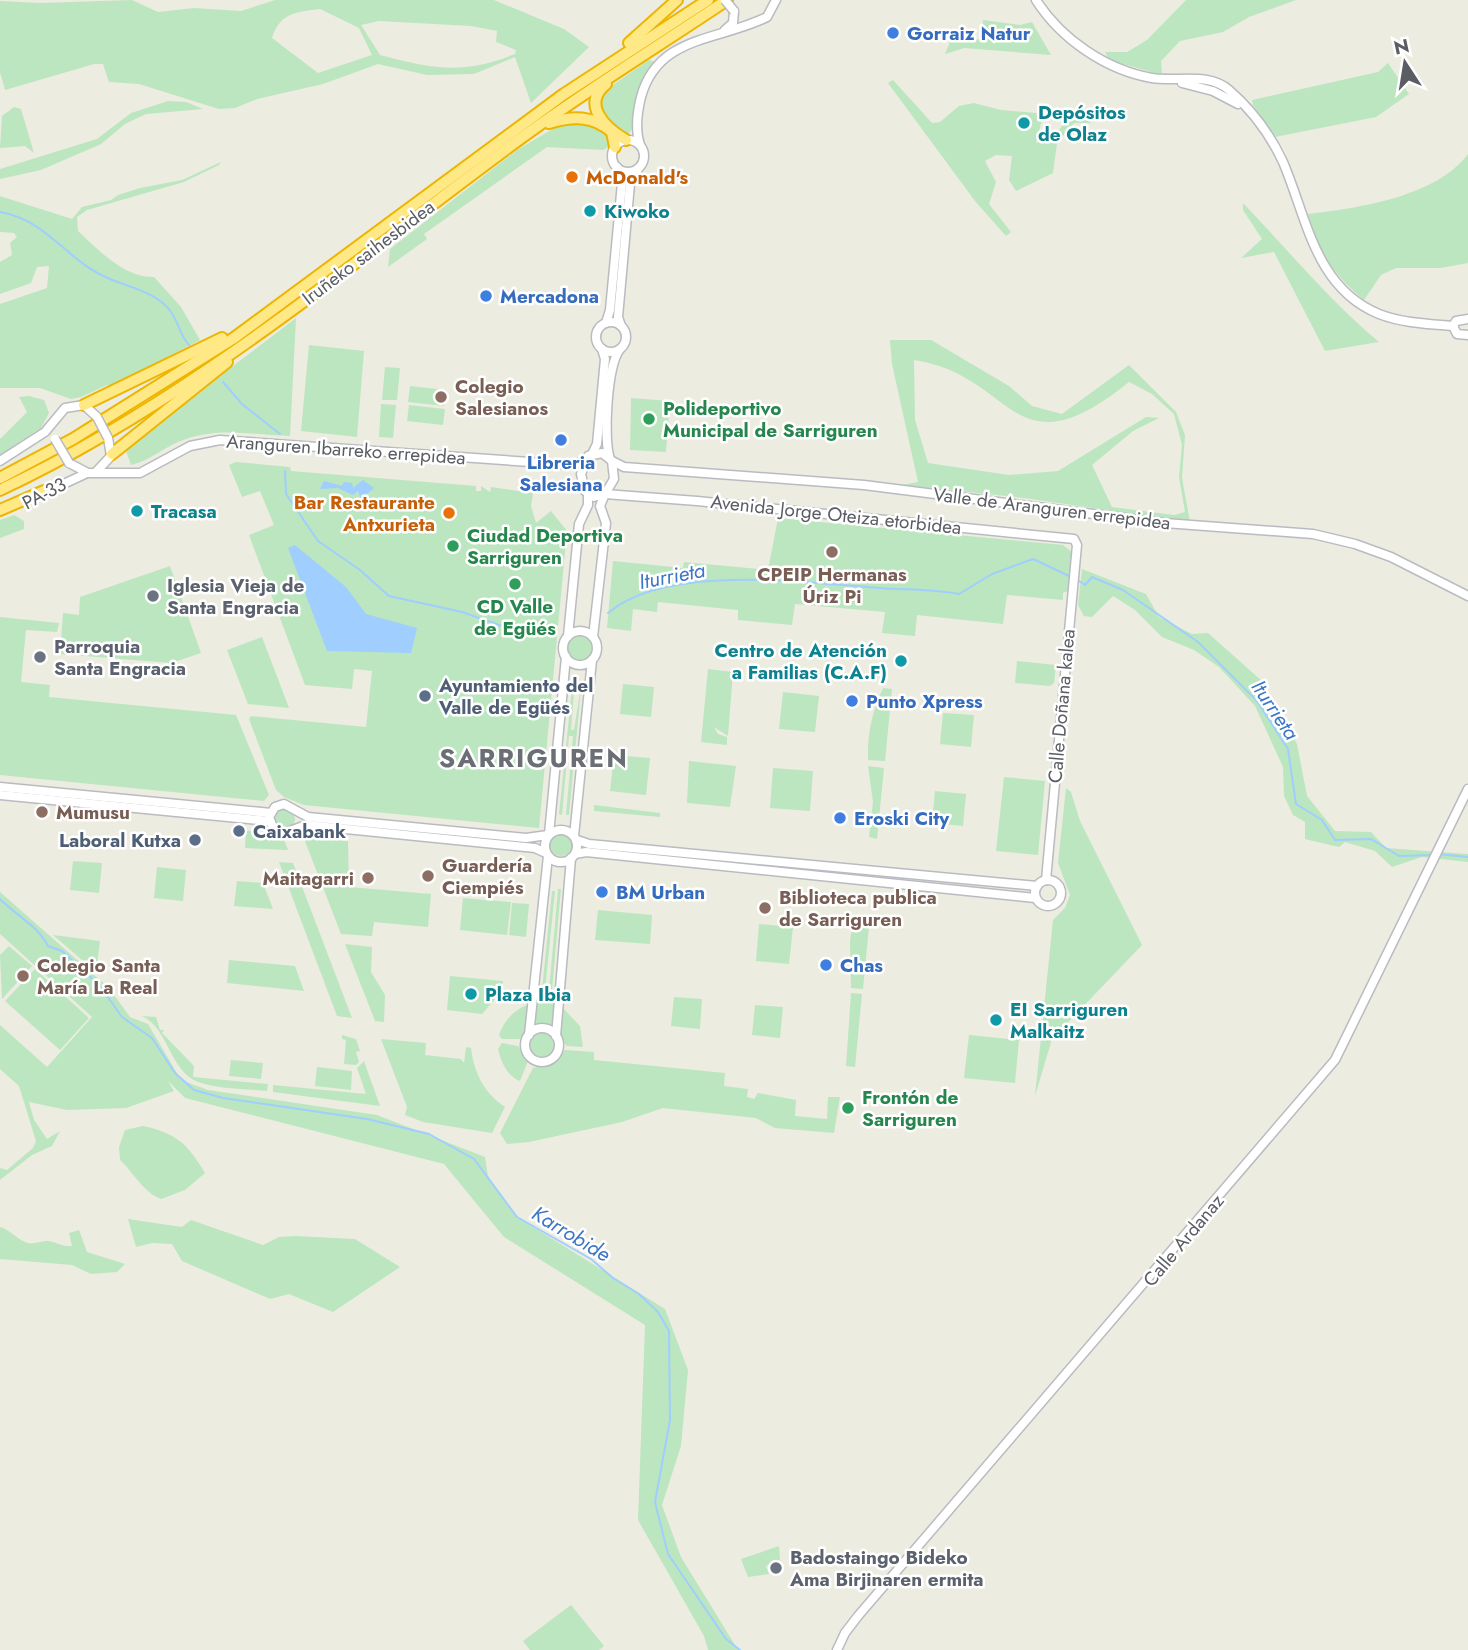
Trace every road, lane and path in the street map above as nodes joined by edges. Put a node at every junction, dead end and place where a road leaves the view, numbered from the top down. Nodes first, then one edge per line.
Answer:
1 (677, 0) edge
2 (708, 0) edge
3 (726, 0) edge
4 (776, 0) edge
5 (1035, 0) edge
6 (734, 6) edge
7 (760, 21) junction
8 (722, 31) junction
9 (608, 82) junction
10 (564, 94) junction
11 (549, 123) junction
12 (636, 127) junction
13 (627, 140) junction
14 (640, 145) junction
15 (615, 147) junction
16 (617, 167) junction
17 (638, 169) junction
18 (334, 262) junction
19 (1468, 319) edge
20 (606, 323) junction
21 (621, 326) junction
22 (1448, 326) junction
23 (1468, 335) edge
24 (603, 349) junction
25 (620, 349) junction
26 (238, 352) junction
27 (84, 405) junction
28 (135, 414) junction
29 (53, 424) junction
30 (112, 455) junction
31 (588, 457) junction
32 (611, 460) junction
33 (0, 461) edge
34 (573, 465) junction
35 (624, 467) junction
36 (92, 473) junction
37 (126, 474) junction
38 (581, 474) junction
39 (614, 476) junction
40 (0, 478) edge
41 (0, 490) edge
42 (44, 491) joint
43 (605, 494) junction
44 (622, 494) junction
45 (588, 495) junction
46 (0, 513) edge
47 (1063, 536) joint
48 (1468, 596) edge
49 (568, 636) junction
50 (593, 637) junction
51 (566, 657) junction
52 (592, 660) junction
53 (0, 787) edge
54 (1468, 789) edge
55 (0, 796) edge
56 (298, 812) junction
57 (270, 817) junction
58 (297, 829) junction
59 (549, 835) junction
60 (575, 838) junction
61 (547, 854) junction
62 (573, 856) junction
63 (1046, 880) junction
64 (1037, 886) junction
65 (1035, 898) junction
66 (529, 1035) junction
67 (556, 1036) junction
68 (837, 1650) edge

1 - 10 highway
2 - 10 highway, Iruñeko saihesbidea
3 - 6 street, bridge
3 - 28 highway, Iruñeko saihesbidea
4 - 7 street
5 - 22 street
6 - 7 street
6 - 8 street
6 - 9 highway
7 - 8 street
8 - 12 street
9 - 11 highway
9 - 13 highway
10 - 18 highway, Iruñeko saihesbidea
11 - 15 highway
11 - 26 highway
12 - 13 street
12 - 14 street
13 - 14 street
13 - 15 street
14 - 17 street
15 - 16 street
16 - 17 street
16 - 20 street
17 - 21 street
18 - 27 highway
18 - 40 highway, Iruñeko saihesbidea
19 - 22 street
20 - 21 street
20 - 24 street
21 - 25 street
22 - 23 street
24 - 25 street
24 - 31 street
25 - 32 street
26 - 28 highway
26 - 30 highway
27 - 29 street
27 - 30 street, bridge
28 - 41 highway, Iruñeko saihesbidea
29 - 33 street
29 - 36 street, bridge
30 - 36 street
30 - 37 street
31 - 32 street
31 - 34 street
31 - 38 street
32 - 35 street
32 - 39 street
34 - 37 street, Aranguren Ibarreko errepidea
34 - 38 street
35 - 39 street
35 - 48 street, Valle de Aranguren errepidea
36 - 37 street, Aranguren Ibarreko errepidea
36 - 42 street, PA-33
38 - 45 street
39 - 43 street
39 - 44 street
42 - 46 highway
43 - 44 street, Avenida Jorge Oteiza etorbidea
43 - 45 street
43 - 50 street
44 - 47 street, Avenida Jorge Oteiza etorbidea
45 - 49 street
47 - 63 street, Calle Doñana kalea
49 - 50 street
49 - 51 street
50 - 52 street
51 - 52 street
51 - 59 street
52 - 60 street
53 - 57 street
54 - 68 street, Calle Ardanaz
55 - 57 street
56 - 57 street
56 - 58 street
56 - 59 street
57 - 58 street
58 - 61 street
59 - 60 street
59 - 61 street
60 - 62 street
60 - 64 street
61 - 62 street
61 - 66 street
62 - 65 street
62 - 67 street
63 - 64 street
63 - 65 street
64 - 65 street
66 - 67 street
66 - 67 street

